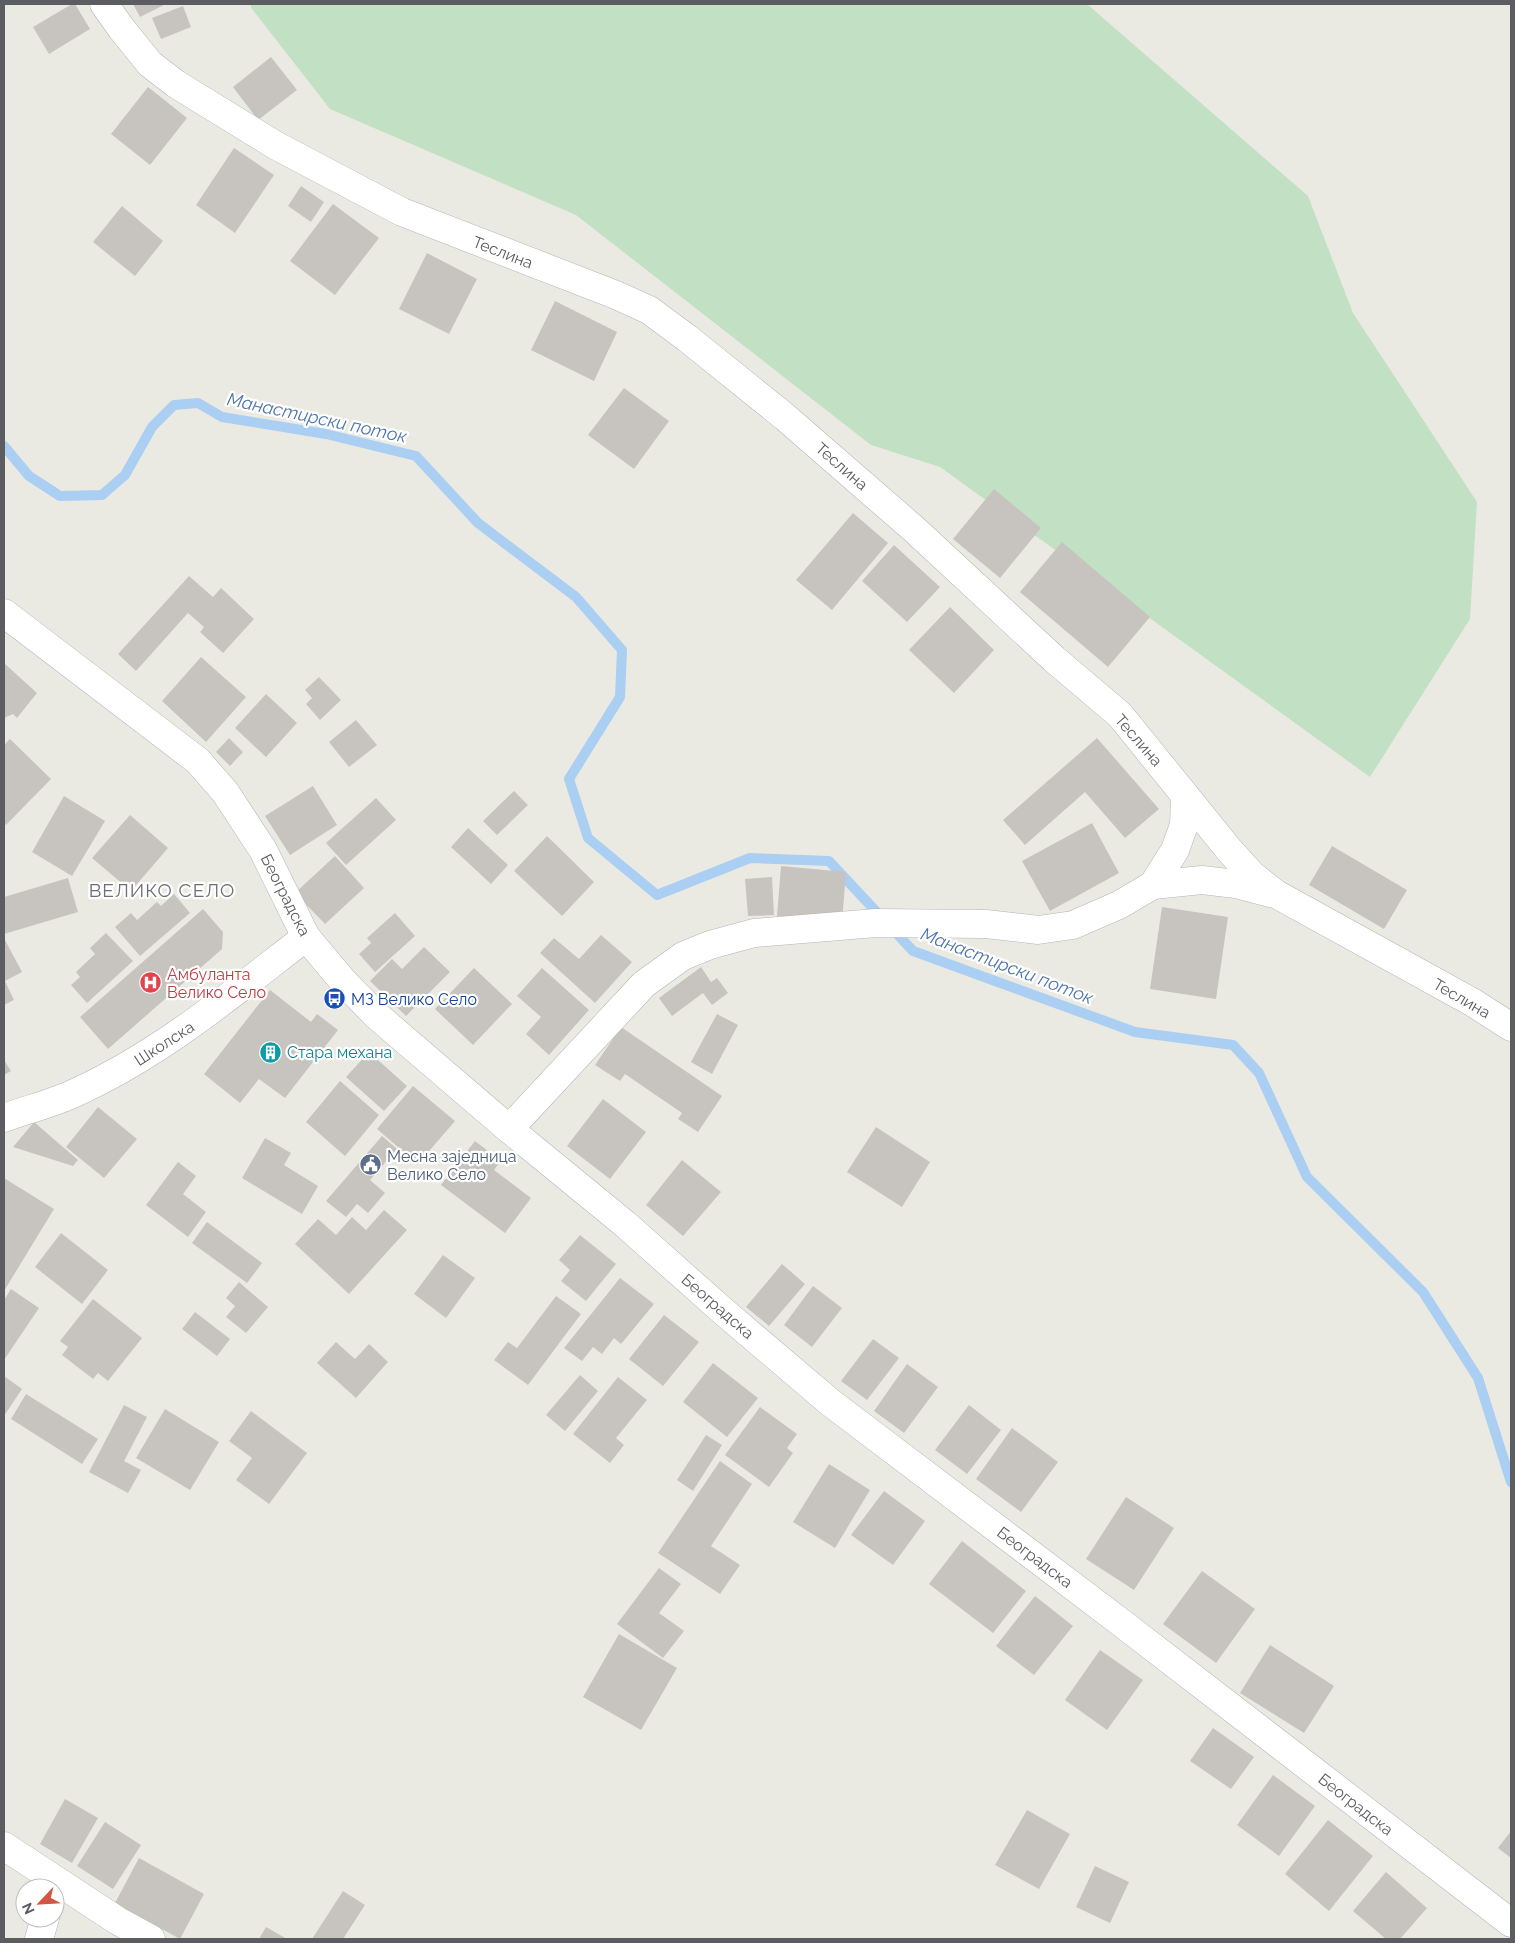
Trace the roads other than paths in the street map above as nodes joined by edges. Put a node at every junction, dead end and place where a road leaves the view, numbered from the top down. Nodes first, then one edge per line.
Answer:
1 (104, 4) edge
2 (4, 613) edge
3 (1185, 797) junction
4 (1153, 885) junction
5 (1276, 894) junction
6 (306, 937) junction
7 (1511, 1028) edge
8 (4, 1118) edge
9 (509, 1129) junction
10 (4, 1846) edge
11 (46, 1878) edge
12 (65, 1890) edge
13 (1511, 1923) edge
14 (151, 1939) edge

1 - 3 street, Теслина
2 - 6 street, Београдска
3 - 4 street
3 - 5 street, Теслина
4 - 5 street
4 - 9 street
5 - 7 street, Теслина
6 - 8 street, Школска
6 - 9 street, Београдска
9 - 13 street, Београдска
10 - 11 street
12 - 14 street

